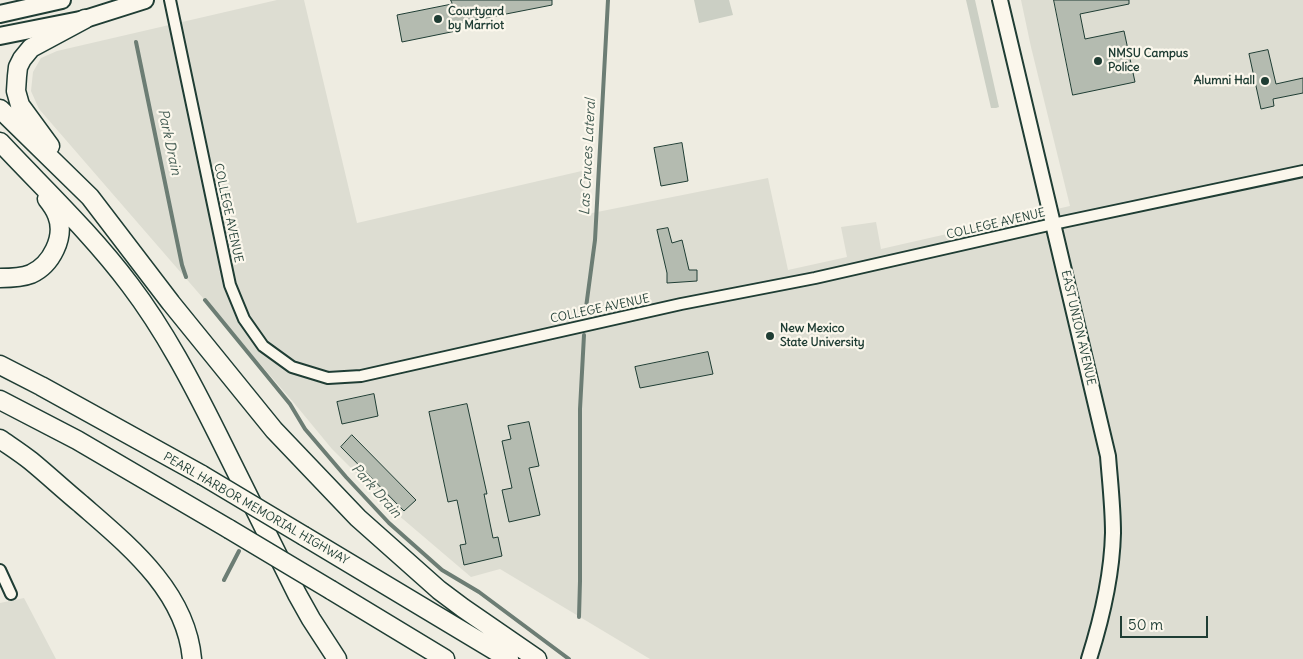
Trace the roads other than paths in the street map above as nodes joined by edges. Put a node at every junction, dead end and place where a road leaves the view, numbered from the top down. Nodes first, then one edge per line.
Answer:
1 (62, 0) edge
2 (145, 0) edge
3 (170, 0) edge
4 (1000, 0) edge
5 (0, 14) edge
6 (85, 19) junction
7 (0, 36) edge
8 (0, 109) edge
9 (0, 142) edge
10 (18, 161) junction
11 (1303, 171) edge
12 (90, 197) junction
13 (1053, 224) junction
14 (0, 278) edge
15 (0, 365) edge
16 (0, 400) edge
17 (0, 439) edge
18 (0, 570) edge
19 (11, 594) dead end
20 (192, 659) edge
21 (337, 659) edge
22 (445, 659) edge
23 (509, 659) edge
24 (537, 659) edge
25 (1089, 659) edge

1 - 5 main road
2 - 6 main road
3 - 13 street, COLLEGE AVENUE
4 - 13 street, EAST UNION AVENUE
6 - 7 main road
6 - 12 highway
8 - 12 highway
9 - 10 highway
10 - 14 highway
10 - 21 highway
11 - 13 street, COLLEGE AVENUE
12 - 24 highway
13 - 25 street, EAST UNION AVENUE
15 - 23 highway, PEARL HARBOR MEMORIAL HIGHWAY, bridge
16 - 22 highway, bridge
17 - 20 highway
18 - 19 street

